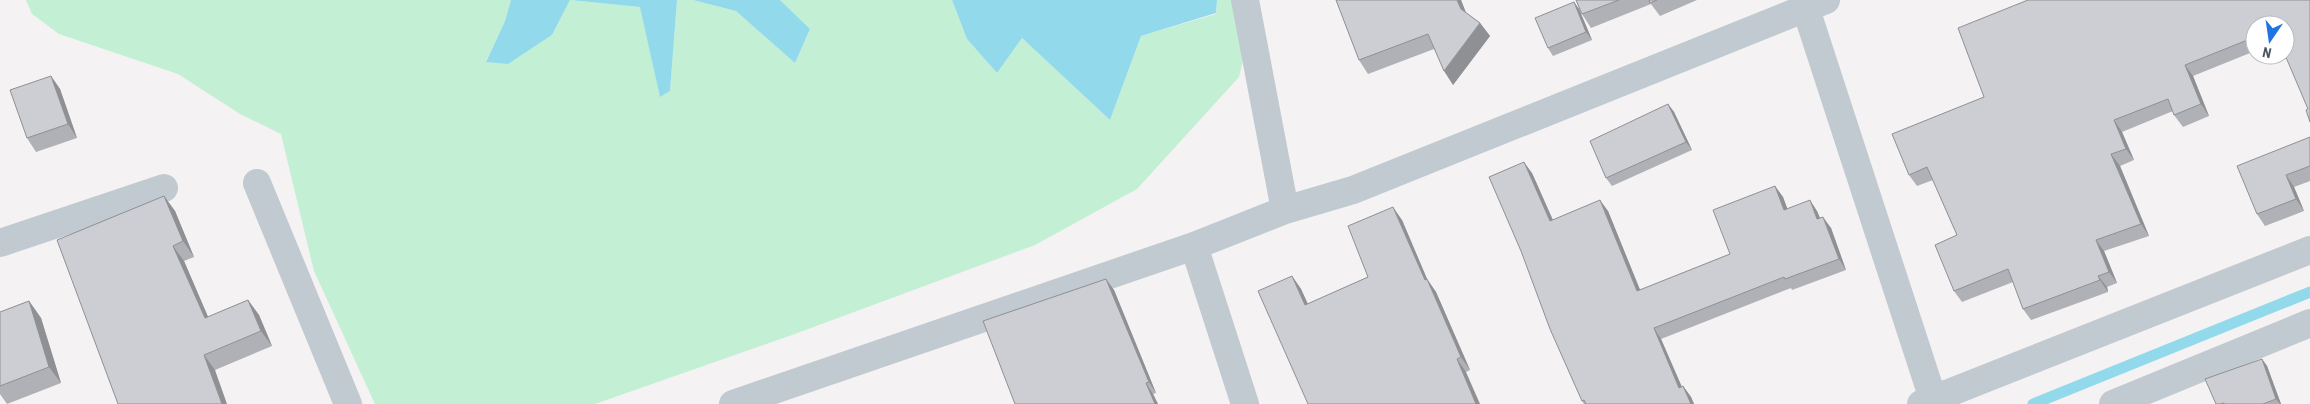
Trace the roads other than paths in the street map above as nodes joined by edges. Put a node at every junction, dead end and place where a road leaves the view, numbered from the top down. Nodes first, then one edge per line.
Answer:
1 (1245, 0) edge
2 (1812, 2) edge
3 (257, 184) dead end
4 (164, 188) dead end
5 (1285, 210) junction
6 (0, 243) edge
7 (1194, 246) junction
8 (2310, 250) edge
9 (2310, 323) edge
10 (1927, 402) edge
11 (348, 404) edge
12 (733, 404) edge
13 (1245, 404) edge
14 (2114, 404) edge

1 - 5 street
2 - 5 street
2 - 10 street
3 - 11 street
4 - 6 street
5 - 7 street
7 - 12 street
7 - 13 street
8 - 10 street
9 - 14 street

